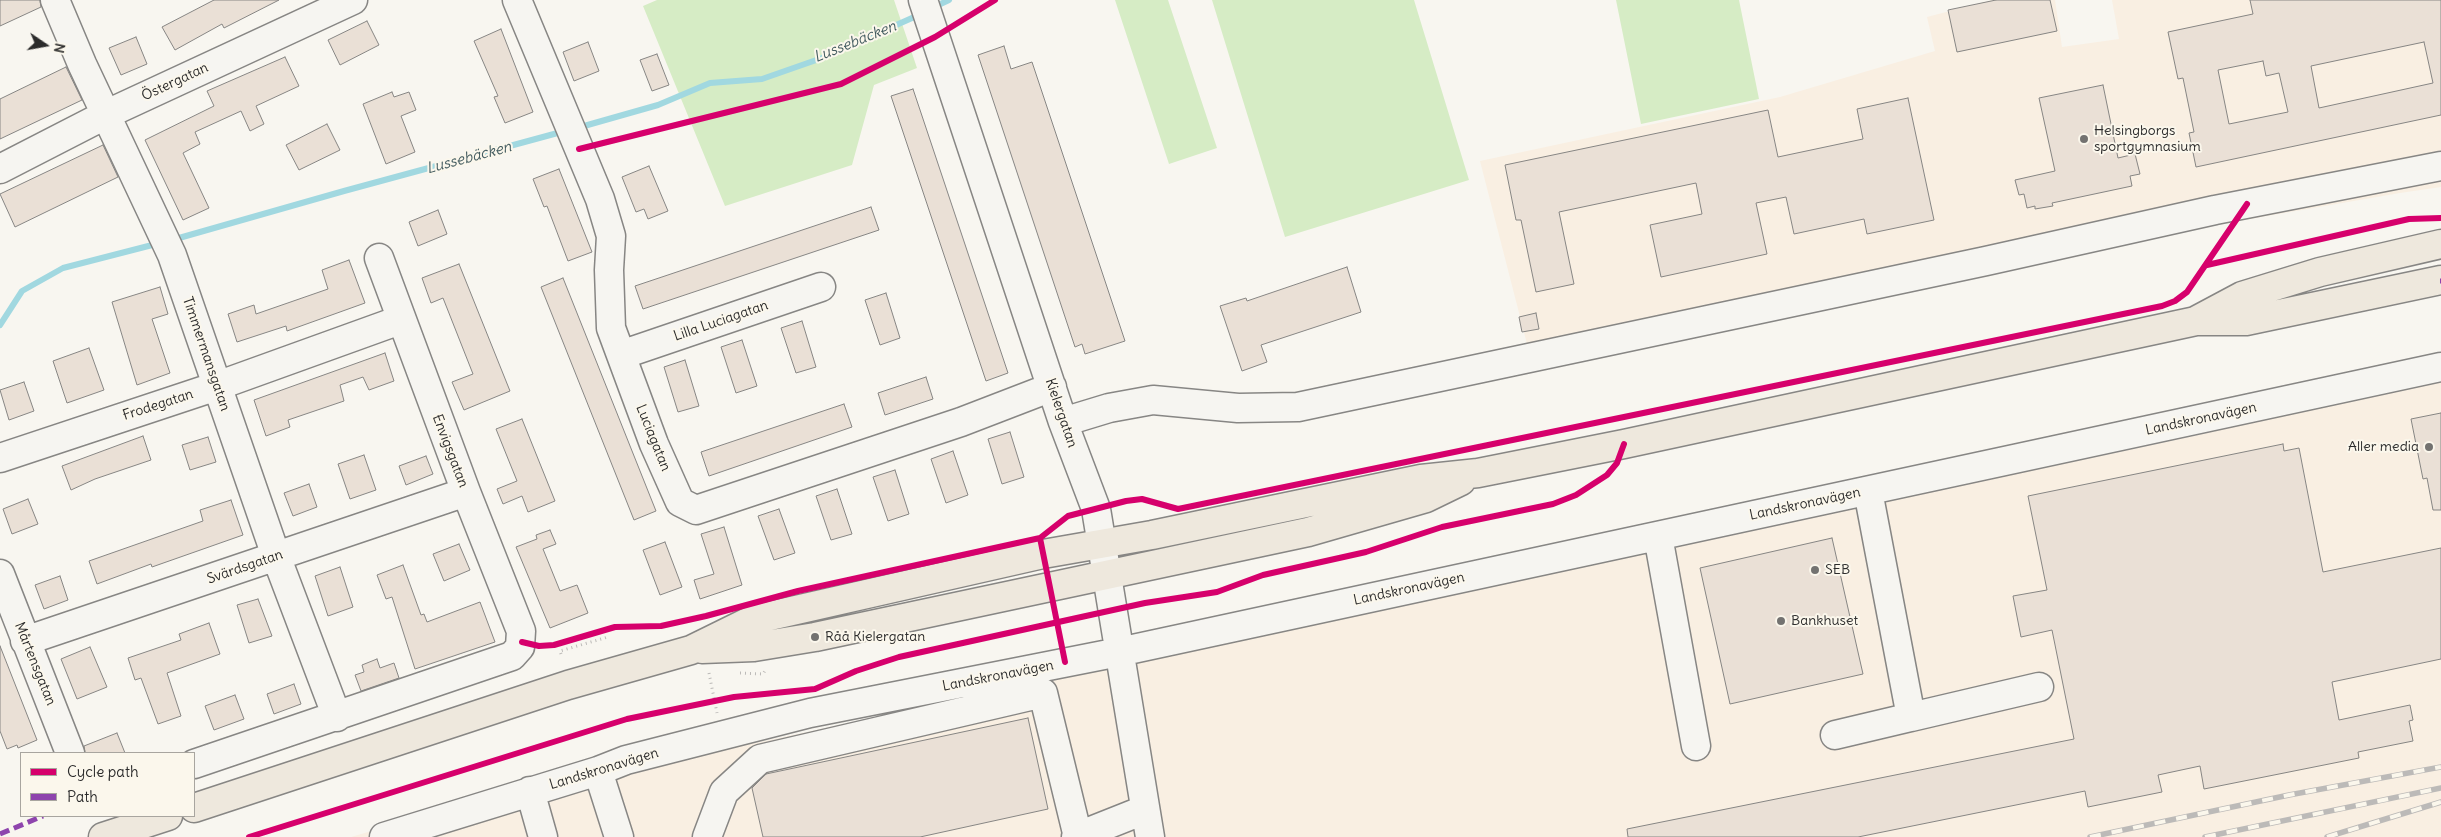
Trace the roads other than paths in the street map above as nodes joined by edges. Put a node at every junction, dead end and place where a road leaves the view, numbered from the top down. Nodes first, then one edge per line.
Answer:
1 (55, 0) edge
2 (353, 0) edge
3 (517, 0) edge
4 (927, 11) edge
5 (107, 114) junction
6 (2441, 166) edge
7 (0, 169) edge
8 (2441, 244) edge
9 (379, 258) dead end
10 (2441, 280) edge
11 (821, 287) dead end
12 (400, 320) junction
13 (2196, 321) junction
14 (621, 355) junction
15 (2441, 367) edge
16 (217, 386) junction
17 (1052, 388) junction
18 (1063, 422) junction
19 (0, 458) edge
20 (1478, 473) junction
21 (1868, 491) junction
22 (466, 492) junction
23 (1658, 536) junction
24 (1102, 544) junction
25 (276, 556) junction
26 (0, 574) edge
27 (1105, 574) junction
28 (25, 641) junction
29 (691, 650) junction
30 (1119, 652) junction
31 (2039, 687) dead end
32 (337, 717) junction
33 (1911, 717) junction
34 (1835, 735) dead end
35 (1696, 746) dead end
36 (70, 752) edge
37 (195, 764) edge
38 (598, 771) junction
39 (530, 791) junction
40 (195, 808) edge
41 (1144, 810) junction
42 (165, 817) edge
43 (103, 837) edge
44 (384, 837) edge
45 (543, 837) edge
46 (619, 837) edge
47 (707, 837) edge
48 (1077, 837) edge
49 (1150, 837) edge

1 - 5 street, Timmermansgatan
2 - 5 street, Östergatan
3 - 14 street, Luciagatan
4 - 17 street, Kielergatan
5 - 7 street, Östergatan
5 - 16 street, Timmermansgatan
6 - 18 street
8 - 13 main road
9 - 12 street, Envigsgatan
10 - 13 main road
11 - 14 street, Lilla Luciagatan
12 - 16 street, Frodegatan
12 - 22 street, Envigsgatan
13 - 20 main road
14 - 17 street, Luciagatan
15 - 21 street, Landskronavägen
16 - 19 street, Frodegatan
16 - 25 street, Timmermansgatan
17 - 18 street, Kielergatan
18 - 24 street, Kielergatan
20 - 24 main road
20 - 27 main road
21 - 23 street, Landskronavägen
21 - 33 street
22 - 25 street, Svärdsgatan
22 - 32 street, Envigsgatan
23 - 30 street, Landskronavägen
23 - 35 street
24 - 27 street, Kielergatan
24 - 29 main road
25 - 28 street, Svärdsgatan
25 - 32 street, Timmermansgatan
26 - 28 street, Mårtensgatan
27 - 29 main road
27 - 30 street, Kielergatan
28 - 36 street, Mårtensgatan
29 - 40 main road
30 - 38 street, Landskronavägen
30 - 41 street, Kielergatan
31 - 33 street
32 - 37 street
33 - 34 street
38 - 39 street, Landskronavägen
38 - 46 street
39 - 44 street, Landskronavägen
39 - 45 street
41 - 48 street
41 - 49 street, Kielergatan
42 - 43 main road
47 - 48 street

